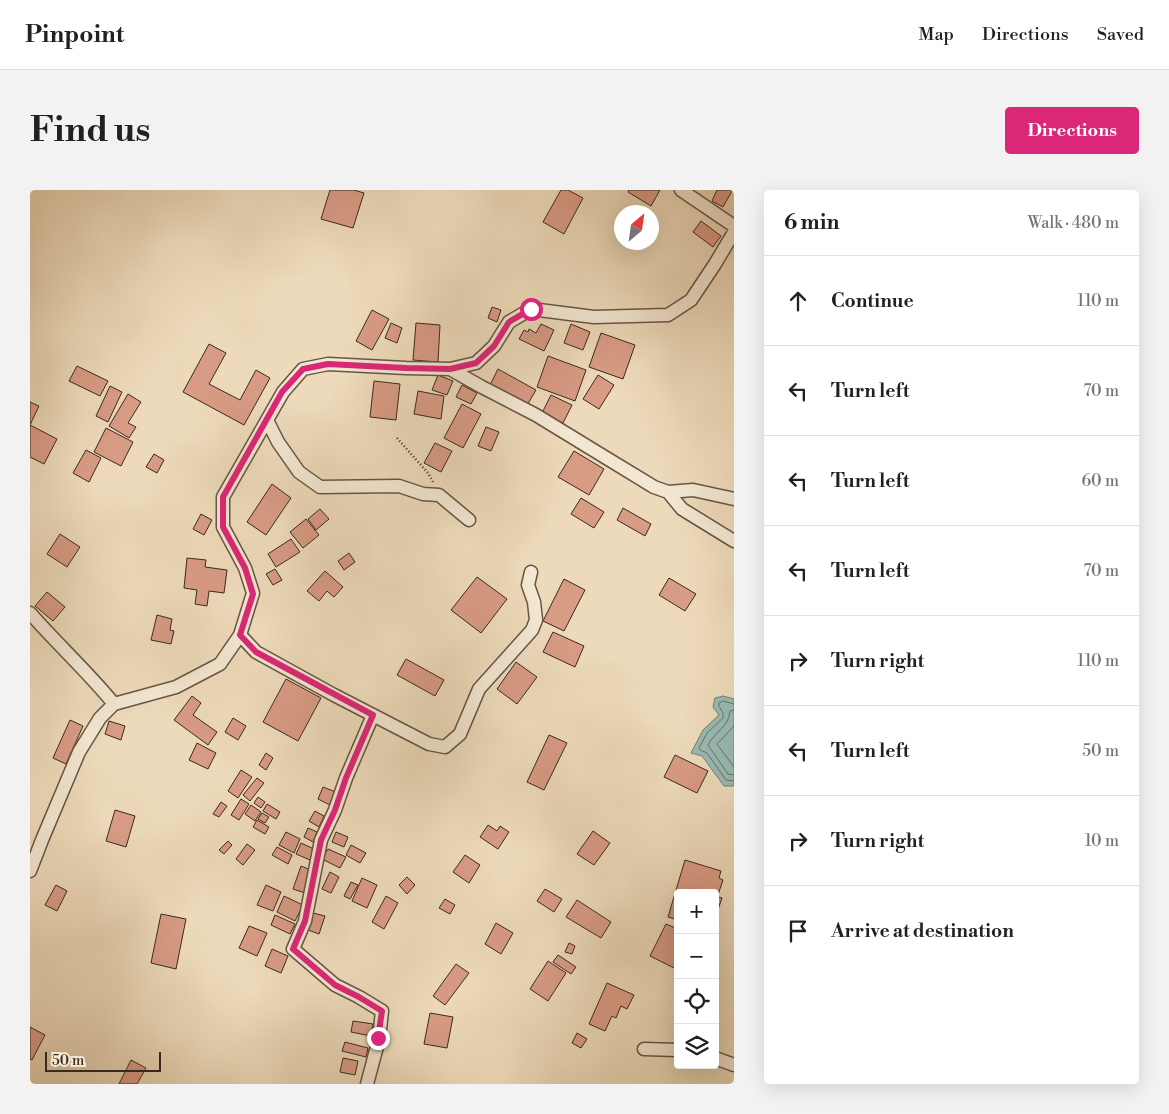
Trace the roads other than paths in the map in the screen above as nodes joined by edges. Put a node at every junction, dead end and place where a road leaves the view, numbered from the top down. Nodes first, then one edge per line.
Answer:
1 (681, 190) edge
2 (734, 226) edge
3 (734, 232) edge
4 (450, 369) junction
5 (267, 420) junction
6 (668, 492) junction
7 (734, 499) edge
8 (469, 520) dead end
9 (734, 542) edge
10 (531, 572) dead end
11 (30, 612) edge
12 (240, 635) junction
13 (114, 704) junction
14 (373, 715) junction
15 (30, 871) edge
16 (644, 1049) dead end
17 (674, 1050) edge
18 (719, 1059) edge
19 (734, 1064) edge
20 (367, 1084) edge

1 - 2 street
3 - 4 street
4 - 5 street
4 - 6 street
5 - 8 street
5 - 12 street
6 - 7 street
6 - 9 street
10 - 14 street
11 - 13 street
12 - 13 street
12 - 14 street
13 - 15 street
14 - 20 street
16 - 17 street
18 - 19 street

